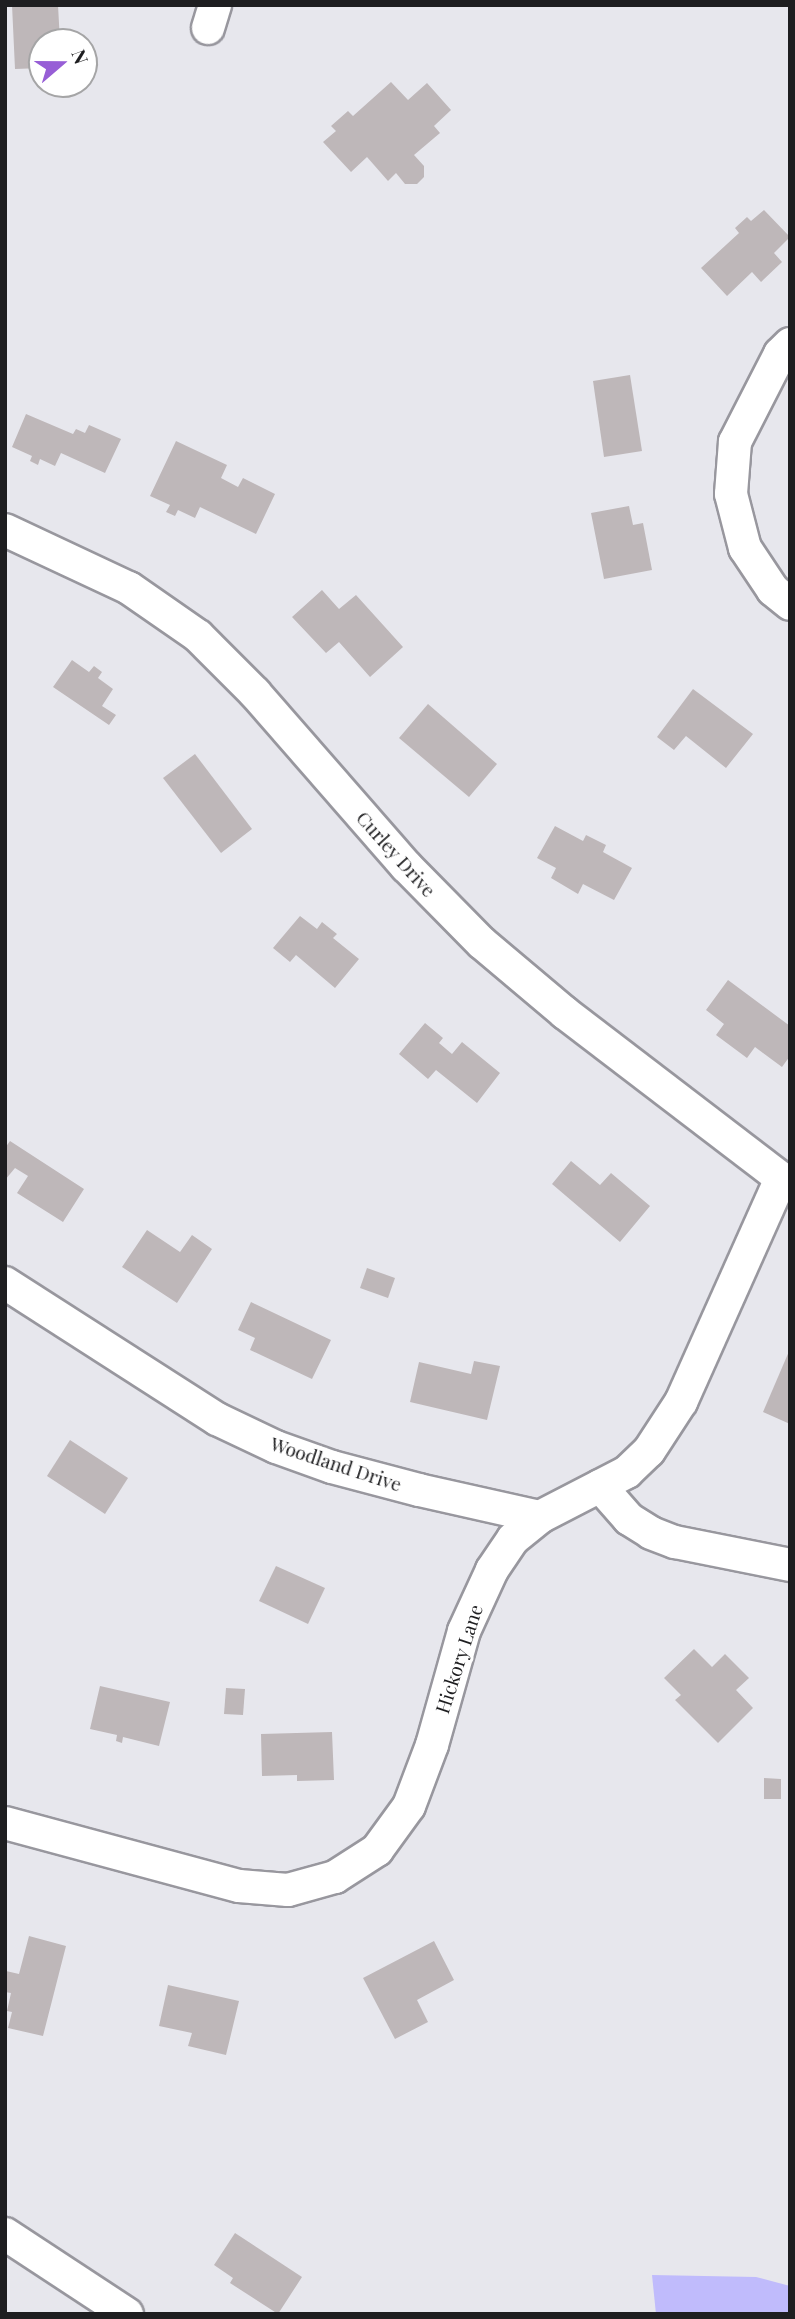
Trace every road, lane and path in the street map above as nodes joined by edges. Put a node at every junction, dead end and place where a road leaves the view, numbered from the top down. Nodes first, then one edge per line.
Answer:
1 (790, 344) edge
2 (5, 530) edge
3 (790, 604) edge
4 (785, 1182) edge
5 (5, 1283) edge
6 (600, 1486) junction
7 (540, 1517) junction
8 (790, 1565) edge
9 (5, 1823) edge
10 (5, 2234) edge
11 (127, 2314) edge

1 - 3 street
2 - 4 street, Curley Drive
4 - 6 street, Hickory Lane
5 - 7 street, Woodland Drive
6 - 7 street, Hickory Lane
6 - 8 street
7 - 9 street, Hickory Lane
10 - 11 street

